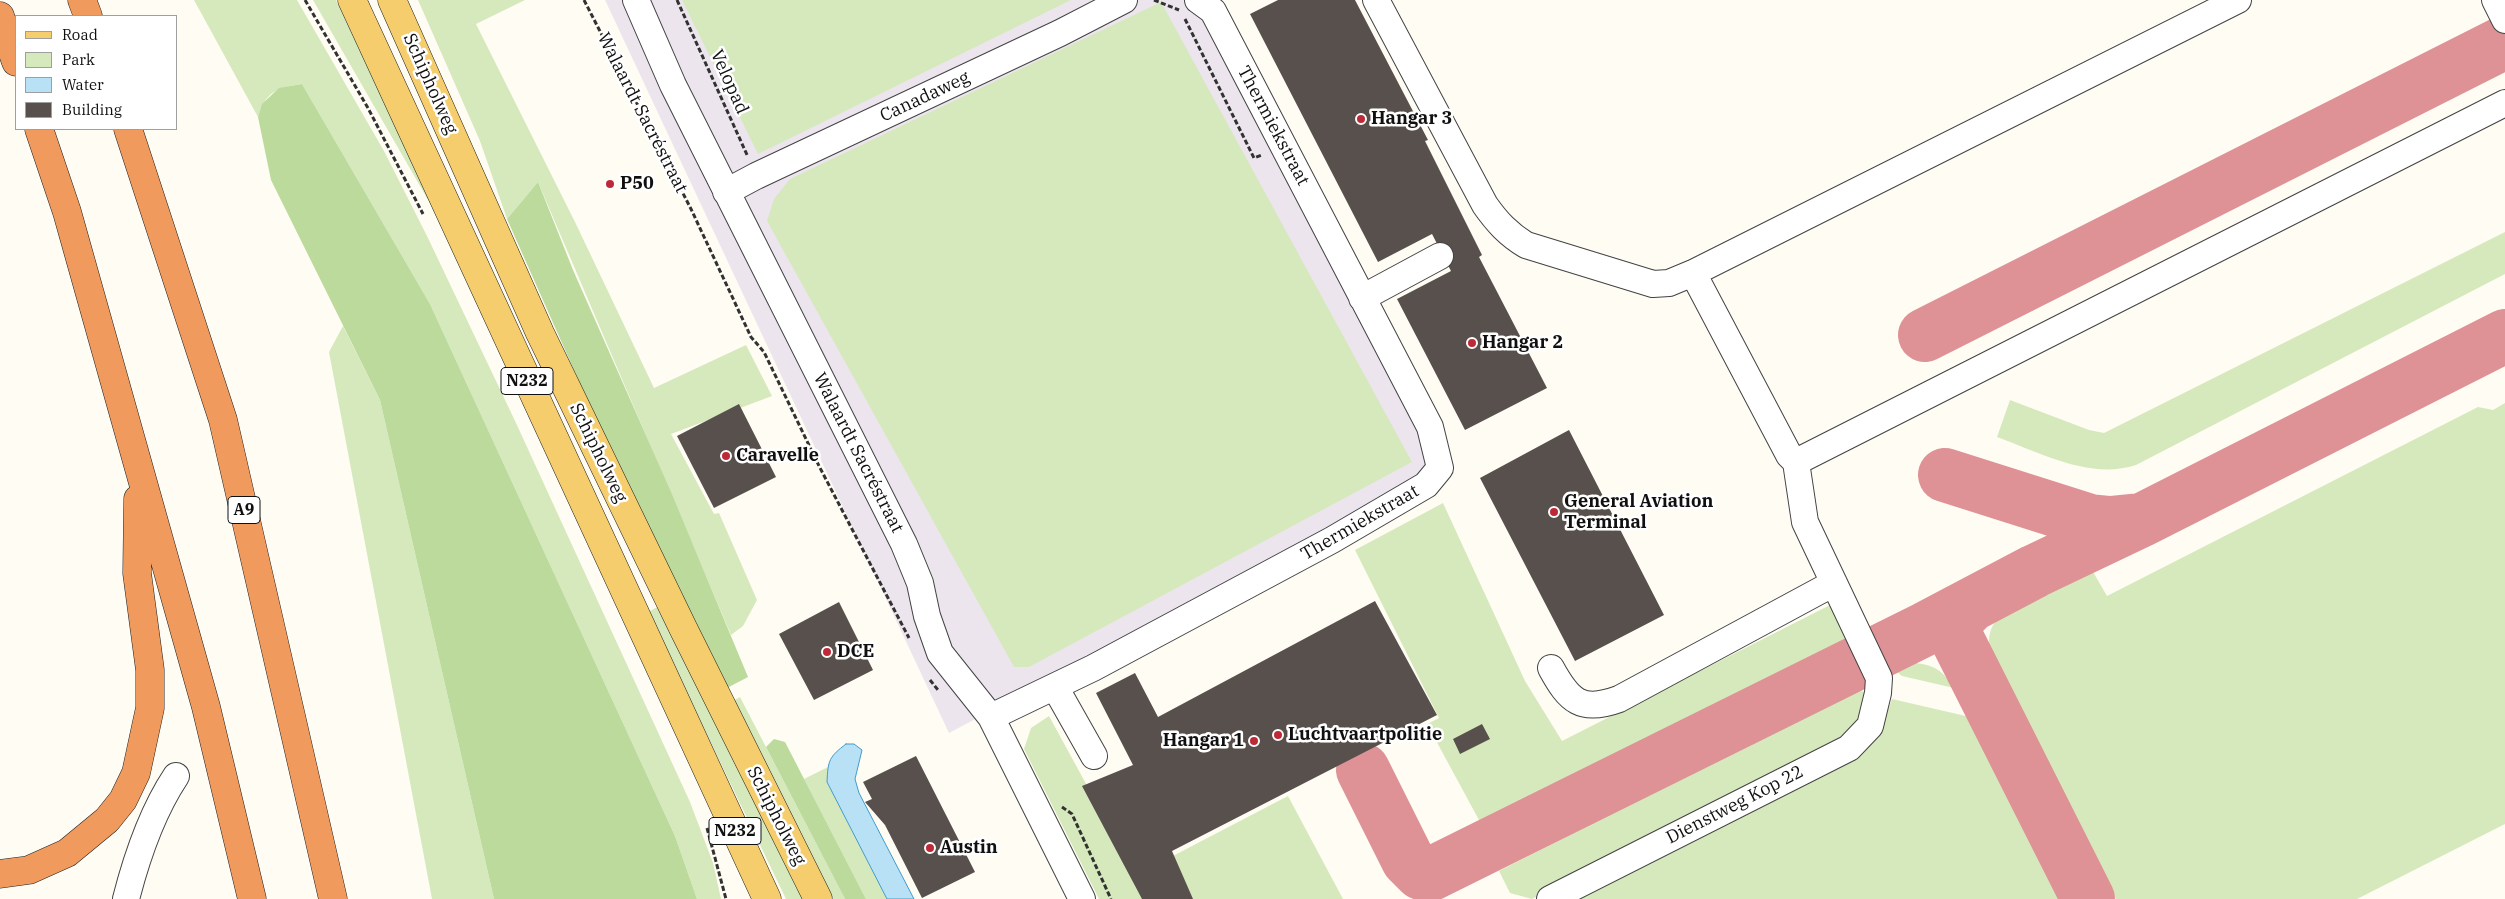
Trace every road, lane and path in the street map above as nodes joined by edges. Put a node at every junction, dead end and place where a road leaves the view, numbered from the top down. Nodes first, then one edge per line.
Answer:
1 (352, 0) edge
2 (392, 0) edge
3 (584, 0) edge
4 (677, 0) edge
5 (1124, 0) edge
6 (1154, 0) edge
7 (1198, 0) edge
8 (1376, 0) edge
9 (2238, 0) edge
10 (2495, 0) edge
11 (637, 1) edge
12 (0, 16) edge
13 (2505, 20) edge
14 (15, 59) edge
15 (2505, 103) edge
16 (39, 130) edge
17 (128, 130) edge
18 (1284, 148) junction
19 (756, 176) junction
20 (726, 192) junction
21 (1440, 256) dead end
22 (1693, 273) junction
23 (1362, 298) junction
24 (1796, 462) junction
25 (140, 478) junction
26 (1834, 583) junction
27 (910, 642) dead end
28 (1551, 668) dead end
29 (929, 677) dead end
30 (1055, 687) junction
31 (939, 691) dead end
32 (991, 717) junction
33 (1094, 756) dead end
34 (176, 776) dead end
35 (0, 874) edge
36 (126, 899) edge
37 (252, 899) edge
38 (334, 899) edge
39 (767, 899) edge
40 (818, 899) edge
41 (1082, 899) edge
42 (1550, 899) edge

1 - 39 main road, Schipholweg / N232
2 - 40 main road, Schipholweg / N232
3 - 27 path, Walaardt Sacréstraat
4 - 19 path, Velopad
5 - 19 street, Canadaweg
6 - 18 path
7 - 18 street, Thermiekstraat
8 - 22 street
9 - 22 street
10 - 13 street
11 - 20 street, Walaardt Sacréstraat
12 - 14 highway
15 - 24 street
16 - 25 highway
17 - 38 highway, A9
18 - 23 street, Thermiekstraat
19 - 20 street, Canadaweg
20 - 32 street, Walaardt Sacréstraat
21 - 23 street
22 - 24 street
23 - 30 street, Thermiekstraat
24 - 26 street
25 - 35 highway
25 - 37 highway
26 - 28 street
26 - 42 street, Dienstweg Kop 22
29 - 31 path
30 - 32 street, Thermiekstraat
30 - 33 street
32 - 41 street, Walaardt Sacréstraat
34 - 36 street

